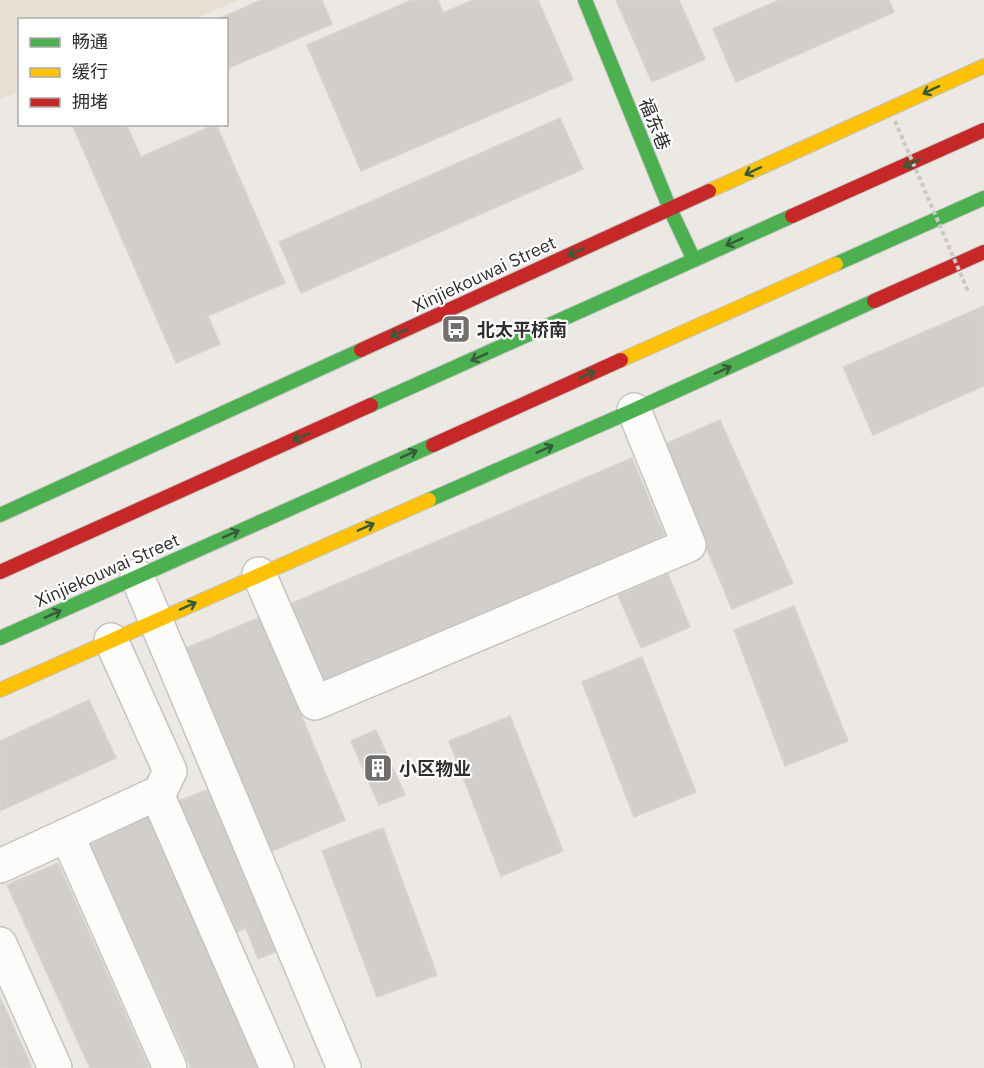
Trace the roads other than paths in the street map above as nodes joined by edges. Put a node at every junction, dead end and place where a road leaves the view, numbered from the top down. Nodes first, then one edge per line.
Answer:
1 (585, 0) edge
2 (984, 66) edge
3 (984, 130) edge
4 (984, 198) edge
5 (670, 209) junction
6 (984, 252) edge
7 (694, 260) junction
8 (634, 410) junction
9 (0, 515) edge
10 (0, 572) edge
11 (259, 574) junction
12 (136, 576) junction
13 (154, 621) junction
14 (0, 638) edge
15 (111, 640) junction
16 (0, 690) edge
17 (157, 794) junction
18 (67, 835) junction
19 (0, 866) edge
20 (0, 944) edge
21 (55, 1068) edge
22 (170, 1068) edge
23 (278, 1068) edge
24 (344, 1068) edge

1 - 5 street, 福东巷
2 -> 5 street, Xinjiekouwai Street
3 -> 7 street
12 -> 4 street, Xinjiekouwai Street
5 - 7 street, 福东巷
5 -> 9 street, Xinjiekouwai Street
8 -> 6 street
7 -> 10 street
11 -> 8 street
8 - 11 street
13 -> 11 street
12 - 13 street
14 -> 12 street, Xinjiekouwai Street
13 - 15 street
13 - 24 street
15 - 16 street
15 - 17 street
17 - 18 street
17 - 23 street
18 - 19 street
18 - 22 street
20 - 21 street

